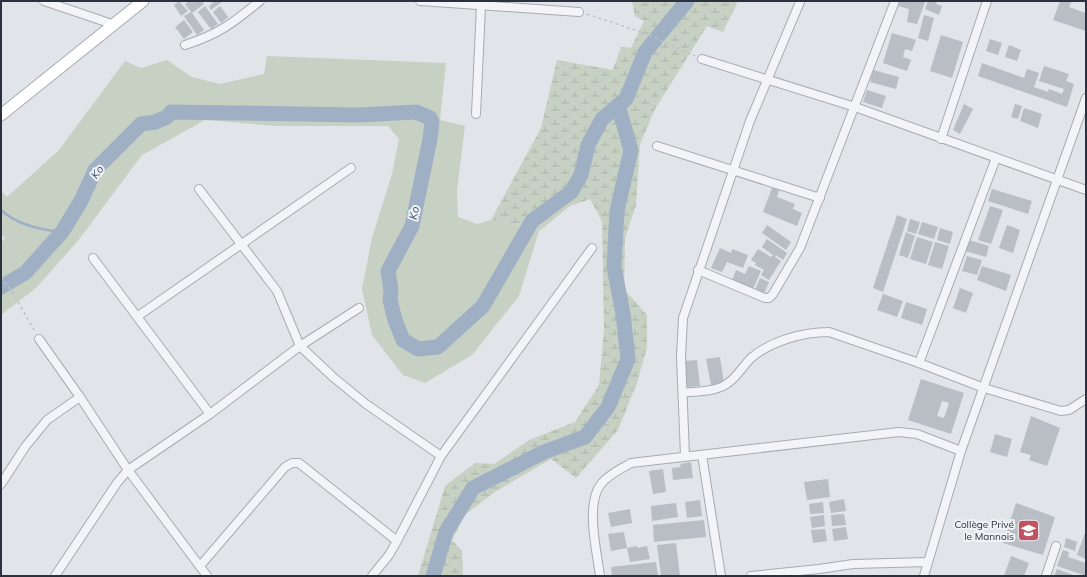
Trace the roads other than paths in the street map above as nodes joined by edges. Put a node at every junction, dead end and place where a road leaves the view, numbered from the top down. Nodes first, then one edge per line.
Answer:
1 (44, 1) edge
2 (142, 1) edge
3 (260, 1) edge
4 (420, 1) edge
5 (895, 1) edge
6 (987, 1) edge
7 (800, 2) dead end
8 (479, 3) edge
9 (579, 12) road end
10 (112, 24) junction
11 (185, 45) dead end
12 (702, 59) road end
13 (769, 79) junction
14 (1086, 98) edge
15 (855, 108) junction
16 (3, 112) edge
17 (476, 114) dead end
18 (941, 138) junction
19 (657, 146) dead end
20 (996, 158) junction
21 (351, 168) dead end
22 (734, 171) junction
23 (1058, 181) junction
24 (200, 189) dead end
25 (1086, 190) edge
26 (820, 198) junction
27 (242, 243) junction
28 (592, 248) dead end
29 (93, 258) dead end
30 (698, 270) junction
31 (359, 308) dead end
32 (138, 316) junction
33 (38, 339) road end
34 (300, 346) junction
35 (919, 363) junction
36 (984, 388) junction
37 (683, 394) junction
38 (80, 397) junction
39 (1086, 399) edge
40 (210, 414) junction
41 (961, 451) junction
42 (702, 455) junction
43 (441, 456) junction
44 (685, 456) junction
45 (128, 470) junction
46 (1, 484) edge
47 (397, 541) junction
48 (1056, 546) dead end
49 (928, 562) junction
50 (200, 566) junction
51 (55, 576) edge
52 (207, 576) edge
53 (372, 576) edge
54 (600, 576) edge
55 (721, 576) edge
56 (751, 576) edge
57 (924, 576) edge
58 (1046, 576) edge

1 - 10 street
2 - 10 main road
3 - 11 street
4 - 8 street
5 - 15 street
6 - 18 street
7 - 13 street
8 - 9 street
8 - 17 street
10 - 16 main road
12 - 13 street
13 - 15 street
13 - 22 street
14 - 23 street
15 - 18 street
15 - 26 street
18 - 20 street
19 - 22 street
20 - 23 street
20 - 35 street
21 - 27 street
22 - 26 street
22 - 30 street
23 - 25 street
23 - 36 street
24 - 27 street
26 - 30 street
27 - 32 street
27 - 34 street
28 - 43 street
29 - 32 street
30 - 37 street
31 - 34 street
32 - 40 street
33 - 38 street
34 - 40 street
34 - 43 street
35 - 36 street
35 - 37 street
36 - 39 street
36 - 41 street
37 - 44 street
38 - 45 street
38 - 46 street
40 - 45 street
41 - 42 street
41 - 49 street
42 - 44 street
42 - 55 street
43 - 47 street
44 - 54 street
45 - 50 street
45 - 51 street
47 - 50 street
47 - 53 street
48 - 58 street
49 - 56 street
49 - 57 street
50 - 52 street

